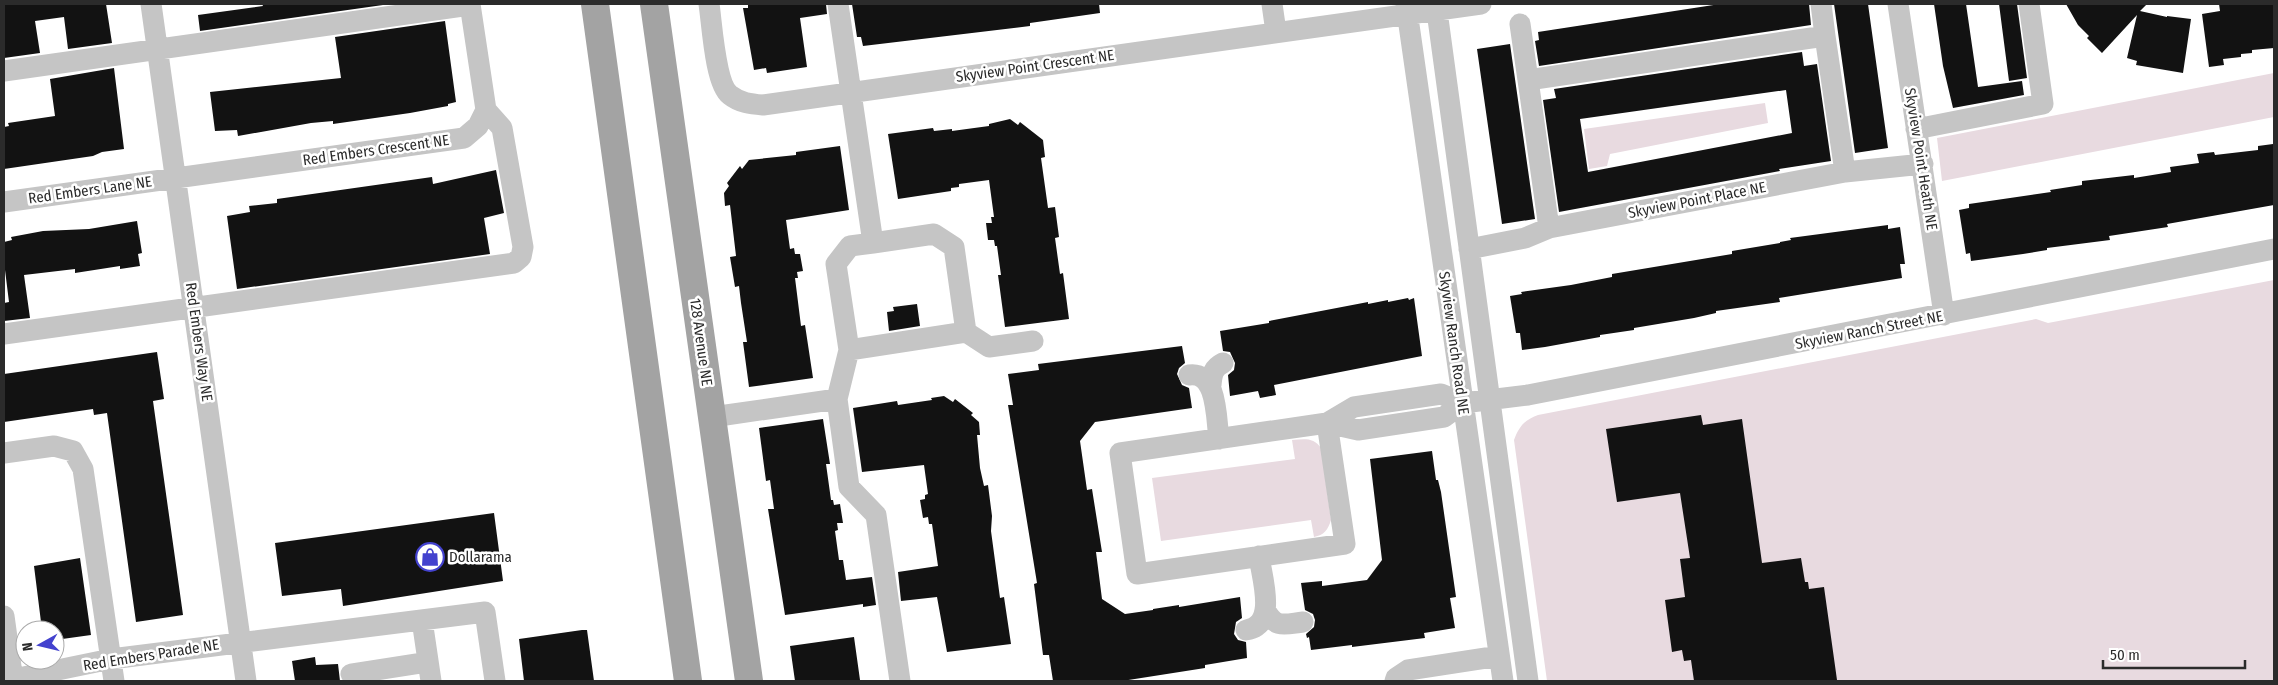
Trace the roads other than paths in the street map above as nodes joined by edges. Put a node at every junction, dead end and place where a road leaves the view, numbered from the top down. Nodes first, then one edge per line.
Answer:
1 (152, 4) edge
2 (470, 4) edge
3 (594, 4) edge
4 (654, 4) edge
5 (709, 4) edge
6 (838, 4) edge
7 (1272, 4) edge
8 (1481, 4) edge
9 (1821, 4) edge
10 (1898, 4) edge
11 (2029, 4) edge
12 (1436, 7) edge
13 (1407, 9) edge
14 (1520, 24) dead end
15 (1276, 32) junction
16 (1825, 36) junction
17 (158, 49) junction
18 (4, 71) edge
19 (1528, 80) junction
20 (850, 92) junction
21 (486, 110) junction
22 (1916, 129) junction
23 (1922, 164) junction
24 (1845, 172) junction
25 (176, 179) junction
26 (4, 202) edge
27 (1549, 228) junction
28 (873, 243) junction
29 (1469, 249) junction
30 (2274, 249) edge
31 (194, 309) junction
32 (1944, 315) junction
33 (966, 332) junction
34 (4, 334) edge
35 (1033, 341) dead end
36 (849, 350) junction
37 (1223, 363) dead end
38 (1189, 375) dead end
39 (1211, 385) junction
40 (836, 399) junction
41 (1490, 399) junction
42 (1463, 403) junction
43 (712, 417) junction
44 (1327, 423) junction
45 (1219, 439) junction
46 (4, 453) edge
47 (1259, 556) junction
48 (1266, 611) junction
49 (4, 616) edge
50 (422, 620) junction
51 (1303, 622) dead end
52 (1246, 630) dead end
53 (240, 641) junction
54 (1500, 656) junction
55 (111, 659) junction
56 (430, 672) edge
57 (351, 674) dead end
58 (10, 681) edge
59 (114, 681) edge
60 (246, 681) edge
61 (495, 681) edge
62 (688, 681) edge
63 (749, 681) edge
64 (900, 681) edge
65 (1395, 681) edge
66 (1503, 681) edge
67 (1528, 681) edge

1 - 17 street, Red Embers Way NE
2 - 17 street
2 - 21 street
3 - 62 main road
4 - 43 main road, 128 Avenue NE
5 - 20 street, Skyview Point Crescent NE
6 - 20 street
7 - 15 street
8 - 12 street, Skyview Point Crescent NE
9 - 16 street
10 - 22 street, Skyview Point Heath NE
11 - 22 street
12 - 13 street, Skyview Point Crescent NE
12 - 29 street, Skyview Ranch Road NE
13 - 15 street, Skyview Point Crescent NE
13 - 42 street, Skyview Ranch Road NE
14 - 19 street
15 - 20 street, Skyview Point Crescent NE
16 - 19 street
16 - 24 street
17 - 18 street
17 - 25 street, Red Embers Way NE
19 - 27 street
20 - 28 street
21 - 25 street, Red Embers Crescent NE
21 - 31 street
22 - 23 street, Skyview Point Heath NE
23 - 24 street, Skyview Point Place NE
23 - 32 street, Skyview Point Heath NE
24 - 27 street, Skyview Point Place NE
25 - 26 street, Red Embers Lane NE
25 - 31 street, Red Embers Way NE
27 - 29 street, Skyview Point Place NE
28 - 33 street
28 - 36 street
29 - 41 street, Skyview Ranch Road NE
30 - 32 street, Skyview Ranch Street NE
31 - 34 street
31 - 53 street, Red Embers Way NE
32 - 41 street, Skyview Ranch Street NE
33 - 35 street
33 - 36 street
36 - 40 street
37 - 39 street
38 - 39 street
39 - 45 street
40 - 43 street
40 - 64 street
41 - 42 street, Skyview Ranch Street NE
41 - 67 street, Skyview Ranch Road NE
42 - 44 street
42 - 54 street, Skyview Ranch Road NE
43 - 63 main road, 128 Avenue NE
44 - 45 street
44 - 47 street
45 - 47 street
46 - 55 street
47 - 48 street
48 - 51 street
48 - 52 street
49 - 58 street
50 - 53 street, Red Embers Parade NE
50 - 56 street
50 - 61 street, Red Embers Parade NE
53 - 55 street, Red Embers Parade NE
53 - 60 street, Red Embers Way NE
54 - 65 street
54 - 66 street, Skyview Ranch Road NE
55 - 58 street, Red Embers Parade NE
55 - 59 street
56 - 57 street

